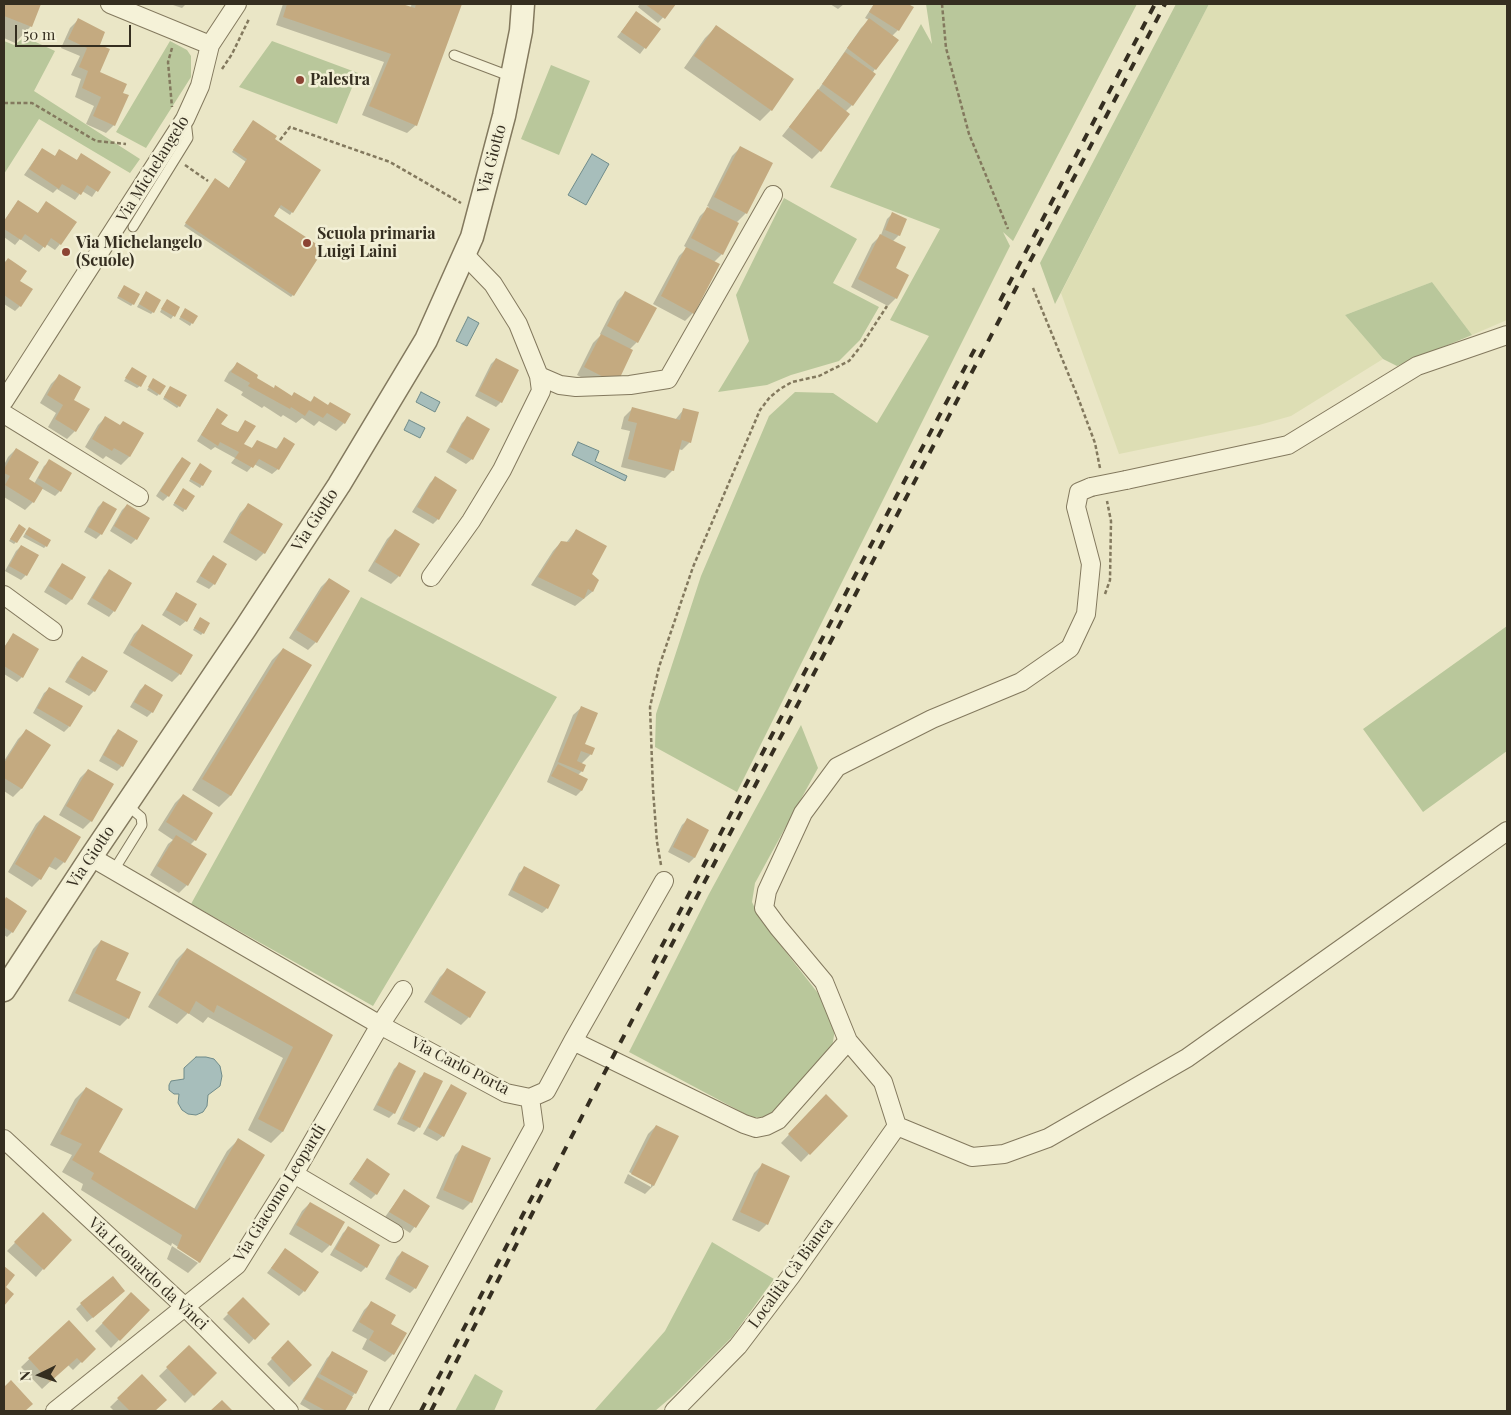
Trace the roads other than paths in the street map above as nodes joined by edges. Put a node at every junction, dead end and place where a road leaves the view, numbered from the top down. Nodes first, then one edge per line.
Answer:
1 (110, 4) edge
2 (523, 4) edge
3 (244, 8) edge
4 (210, 45) junction
5 (454, 55) dead end
6 (512, 77) junction
7 (179, 117) junction
8 (773, 195) dead end
9 (133, 227) dead end
10 (464, 254) junction
11 (1507, 335) edge
12 (539, 376) junction
13 (4, 401) edge
14 (4, 414) edge
15 (139, 497) dead end
16 (431, 577) dead end
17 (4, 595) edge
18 (52, 631) dead end
19 (126, 804) junction
20 (1507, 831) edge
21 (91, 857) junction
22 (114, 870) junction
23 (664, 881) road end
24 (4, 990) edge
25 (403, 990) dead end
26 (380, 1025) junction
27 (573, 1041) junction
28 (848, 1041) junction
29 (530, 1098) junction
30 (897, 1126) junction
31 (5, 1144) edge
32 (294, 1174) junction
33 (394, 1233) dead end
34 (185, 1307) junction
35 (55, 1411) edge
36 (289, 1411) edge
37 (378, 1411) edge
38 (674, 1411) edge

1 - 4 street
2 - 6 street, Via Giotto
3 - 4 street, Via Michelangelo
4 - 7 street, Via Michelangelo
5 - 6 lane
6 - 10 street, Via Giotto
7 - 9 lane
7 - 13 street, Via Michelangelo
8 - 12 street
10 - 12 street
10 - 19 street, Via Giotto
11 - 28 street, bridge
12 - 16 street
14 - 15 street
17 - 18 street
19 - 21 street, Via Giotto
19 - 22 lane
20 - 30 street
21 - 22 street, Via Carlo Porta
21 - 24 street, Via Giotto
22 - 26 street, Via Carlo Porta
23 - 27 street, Via Carlo Porta
25 - 26 street, Via Giacomo Leopardi
26 - 29 street, Via Carlo Porta
26 - 32 street, Via Giacomo Leopardi
27 - 28 street
27 - 29 street, Via Carlo Porta
28 - 30 street
29 - 37 street
30 - 38 street, Località Cà Bianca
31 - 34 street, Via Leonardo da Vinci
32 - 33 street
32 - 34 street, Via Giacomo Leopardi
34 - 35 street, Via Giacomo Leopardi
34 - 36 street, Via Leonardo da Vinci

